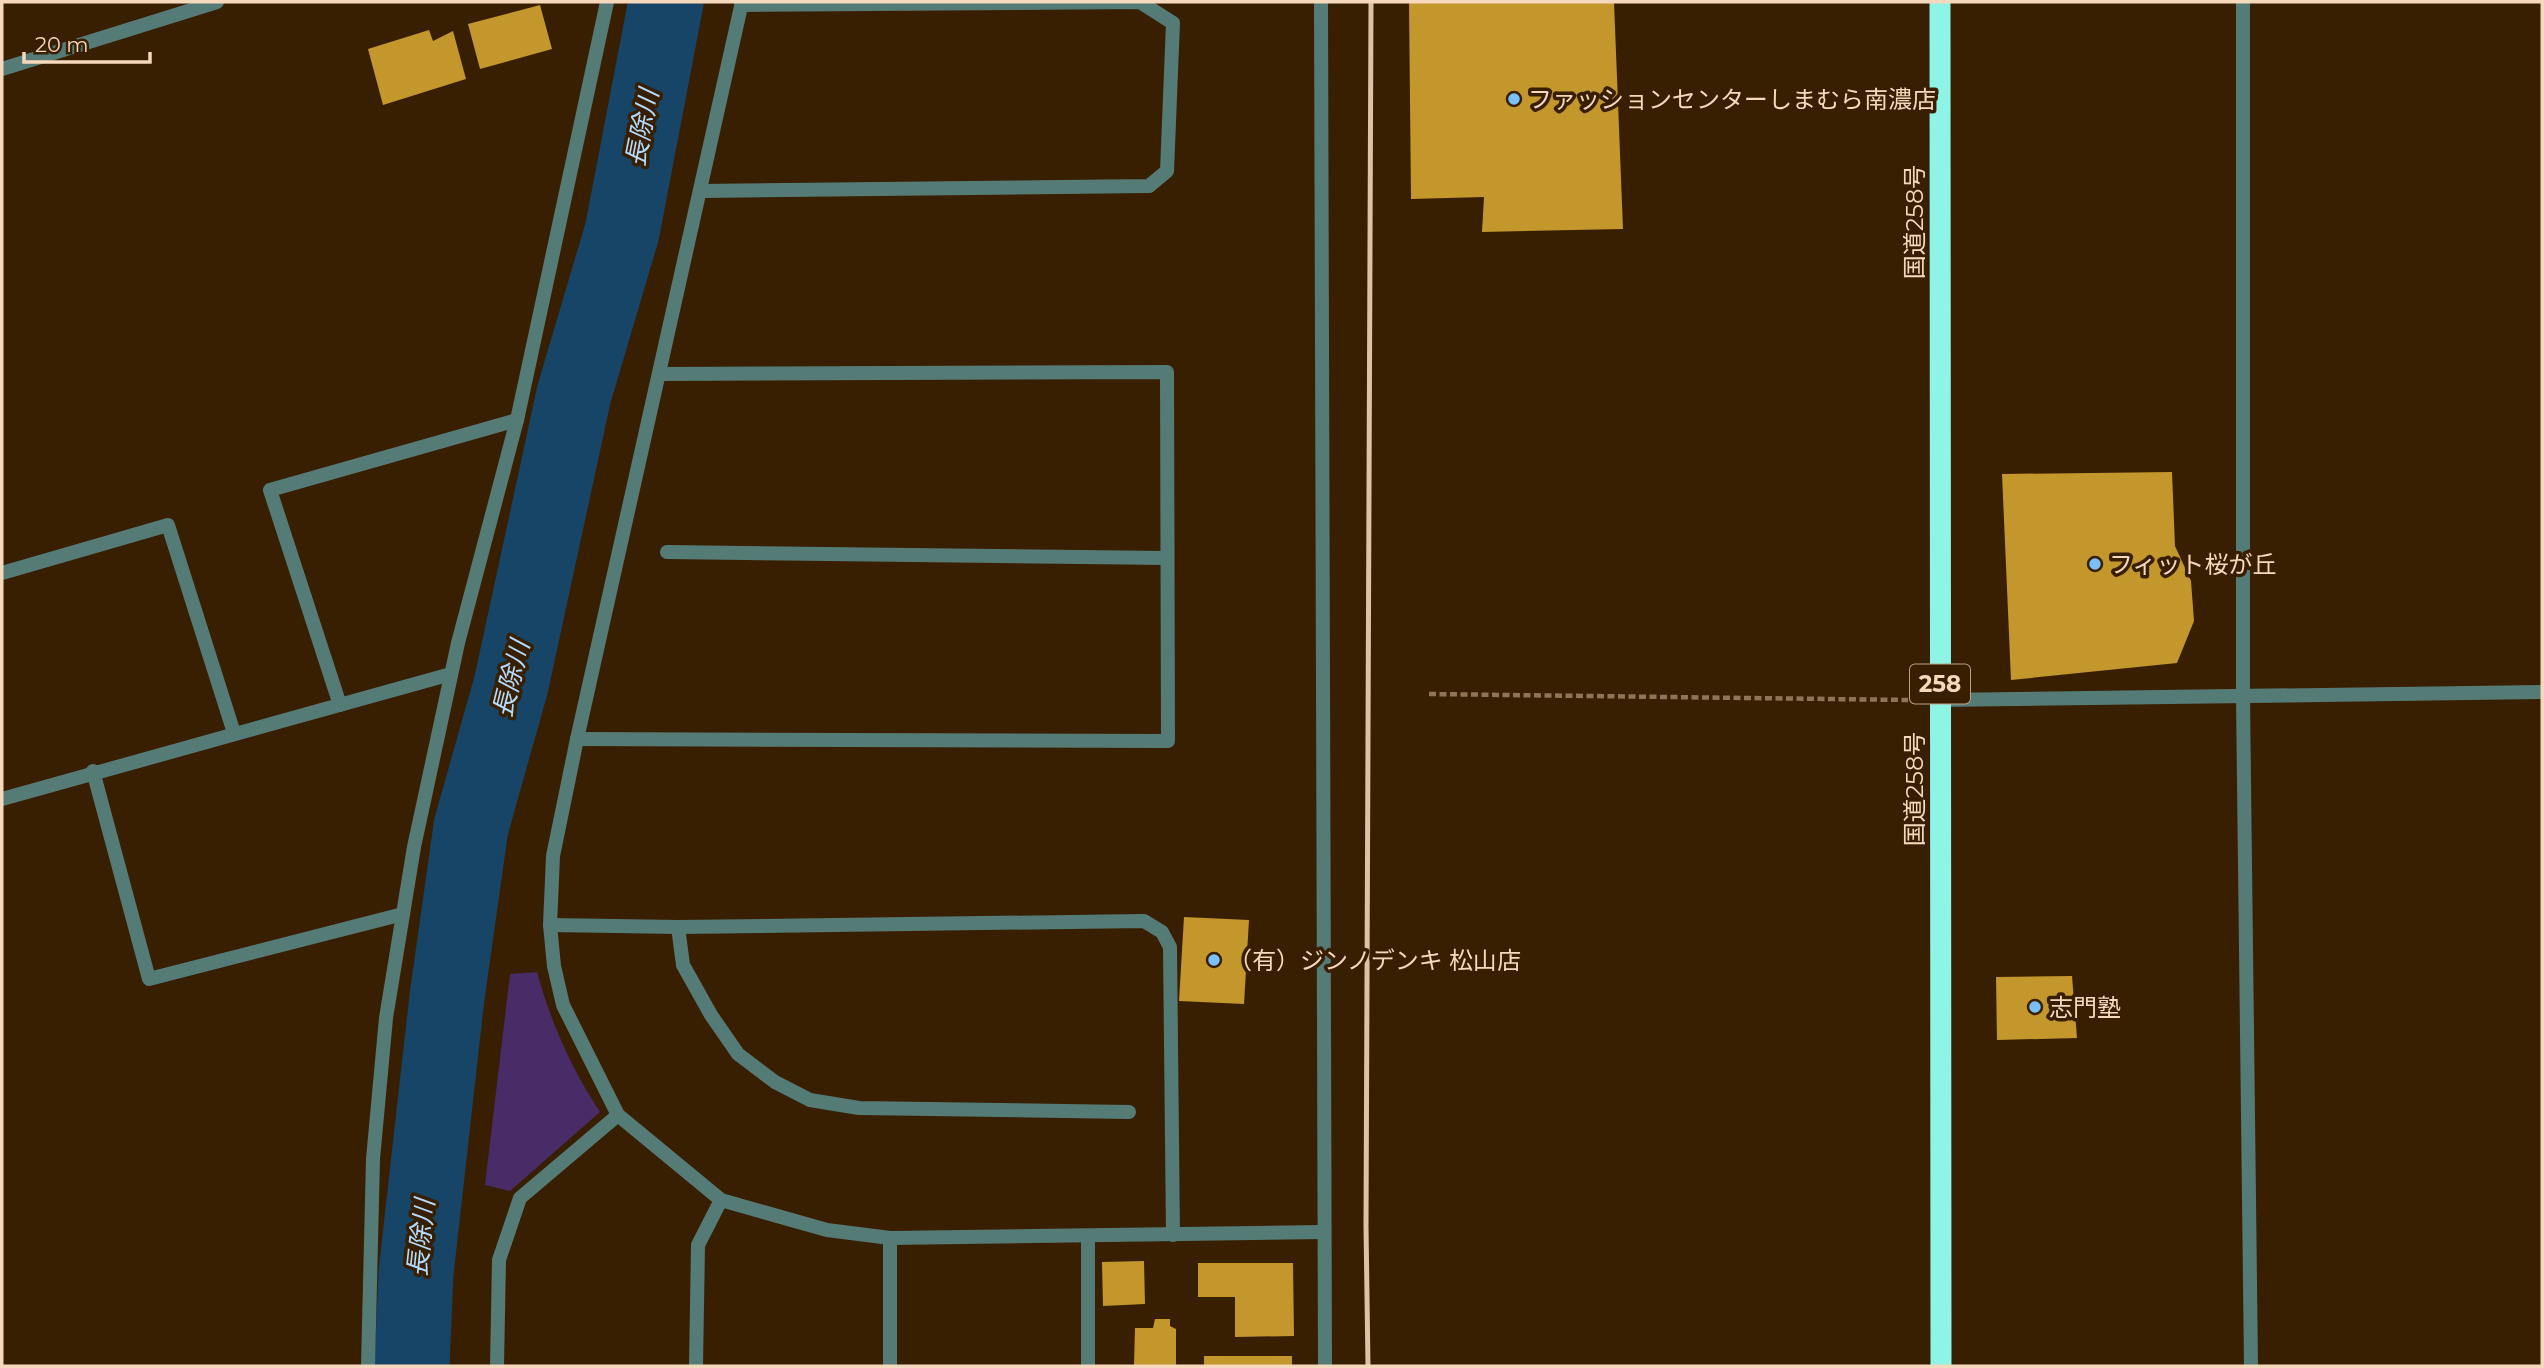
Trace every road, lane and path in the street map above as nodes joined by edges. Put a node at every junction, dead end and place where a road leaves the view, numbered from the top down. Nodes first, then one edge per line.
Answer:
1 (217, 2) edge
2 (607, 2) edge
3 (1321, 2) edge
4 (1940, 2) edge
5 (2243, 2) edge
6 (742, 3) edge
7 (2, 69) edge
8 (700, 191) junction
9 (660, 374) junction
10 (517, 420) junction
11 (667, 552) dead end
12 (1167, 558) junction
13 (2, 573) edge
14 (451, 674) junction
15 (2542, 692) edge
16 (1429, 694) dead end
17 (2243, 698) junction
18 (1940, 700) junction
19 (340, 705) junction
20 (234, 733) junction
21 (577, 739) junction
22 (93, 771) junction
23 (2, 799) edge
24 (403, 914) junction
25 (550, 925) junction
26 (678, 927) junction
27 (1129, 1112) dead end
28 (618, 1115) junction
29 (721, 1200) junction
30 (1323, 1232) junction
31 (1173, 1235) junction
32 (1087, 1237) junction
33 (890, 1238) junction
34 (368, 1366) edge
35 (497, 1366) edge
36 (696, 1366) edge
37 (890, 1366) edge
38 (1088, 1366) edge
39 (1325, 1366) edge
40 (1941, 1366) edge
41 (2251, 1366) edge

1 - 7 street
2 - 10 street
3 - 30 street
4 - 18 highway, 国道258号 / 258
5 - 17 street
6 - 8 street
6 - 8 street
8 - 9 street
9 - 12 street
9 - 21 street
10 - 14 street
10 - 19 street
11 - 12 street
12 - 21 street
13 - 20 street
14 - 19 street
14 - 24 street
15 - 17 street
16 - 18 path
17 - 18 street
17 - 41 street
18 - 40 highway, 国道258号 / 258
19 - 20 street
20 - 22 street
21 - 25 street
22 - 23 street
22 - 24 street
24 - 34 street
25 - 26 street
25 - 28 street
26 - 27 street
26 - 31 street
28 - 29 street
28 - 35 street
29 - 33 street
29 - 36 street
30 - 31 street
30 - 39 street
31 - 32 street
32 - 33 street
32 - 38 street
33 - 37 street

